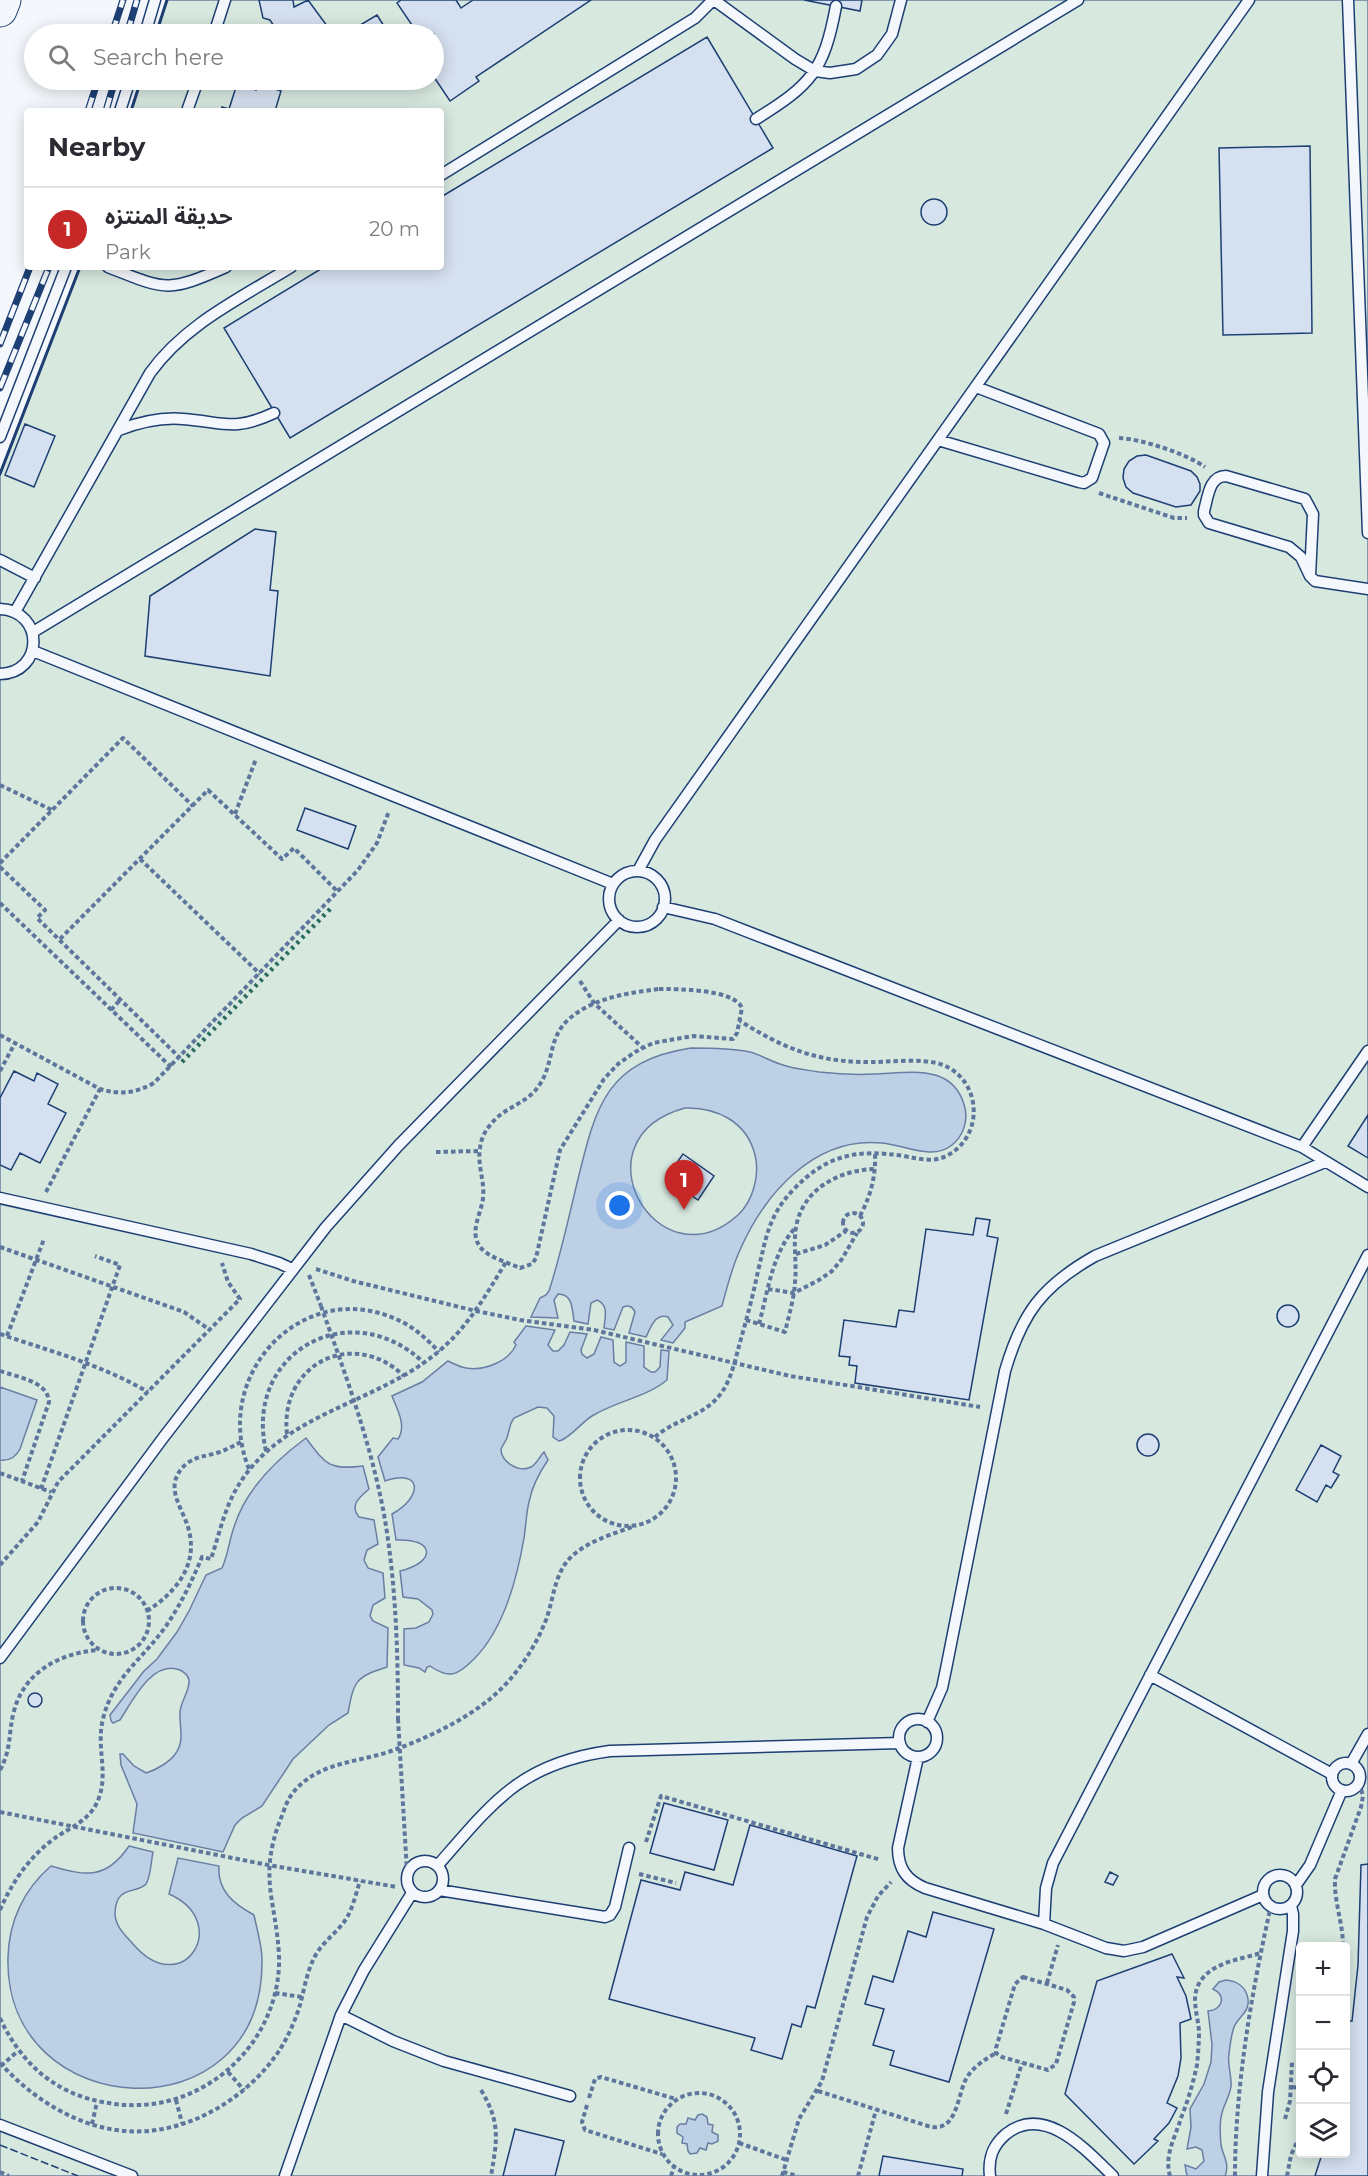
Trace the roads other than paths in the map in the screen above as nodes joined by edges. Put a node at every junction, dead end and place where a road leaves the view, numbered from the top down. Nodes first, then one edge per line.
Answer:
1 (4, 0) edge
2 (155, 0) edge
3 (225, 0) edge
4 (713, 0) edge
5 (900, 0) edge
6 (1078, 0) edge
7 (1249, 0) edge
8 (1348, 0) edge
9 (836, 6) dead end
10 (0, 10) edge
11 (148, 24) edge
12 (217, 24) edge
13 (815, 71) junction
14 (127, 90) edge
15 (194, 90) edge
16 (121, 108) edge
17 (188, 108) edge
18 (756, 119) dead end
19 (444, 173) edge
20 (65, 270) edge
21 (219, 270) edge
22 (286, 270) edge
23 (130, 271) edge
24 (976, 387) junction
25 (274, 413) dead end
26 (119, 430) junction
27 (0, 437) edge
28 (938, 440) junction
29 (1368, 533) edge
30 (0, 560) edge
31 (1311, 576) junction
32 (35, 578) junction
33 (1368, 589) edge
34 (0, 609) edge
35 (15, 612) junction
36 (33, 632) junction
37 (33, 651) junction
38 (0, 674) edge
39 (638, 871) junction
40 (613, 884) junction
41 (663, 907) junction
42 (619, 920) junction
43 (1368, 1053) edge
44 (1302, 1147) junction
45 (1325, 1162) junction
46 (1368, 1187) edge
47 (0, 1198) edge
48 (1368, 1255) edge
49 (292, 1269) junction
50 (0, 1658) edge
51 (1150, 1675) junction
52 (927, 1722) junction
53 (1368, 1734) edge
54 (900, 1743) junction
55 (918, 1757) junction
56 (1351, 1764) junction
57 (1332, 1774) junction
58 (1342, 1790) junction
59 (629, 1848) dead end
60 (438, 1865) junction
61 (1296, 1885) junction
62 (439, 1890) junction
63 (411, 1891) junction
64 (1263, 1895) junction
65 (1291, 1906) junction
66 (1044, 1924) junction
67 (341, 2015) junction
68 (570, 2096) dead end
69 (0, 2125) edge
70 (132, 2176) edge
71 (285, 2176) edge
72 (990, 2176) edge
73 (1113, 2176) edge
74 (1262, 2176) edge

1 - 10 highway
2 - 11 lane
3 - 12 lane
4 - 13 lane
4 - 19 lane
5 - 13 lane
6 - 36 lane
7 - 24 lane
8 - 29 lane
9 - 13 lane
13 - 18 lane
14 - 16 lane
15 - 17 lane
20 - 27 lane
21 - 23 lane
22 - 26 lane
24 - 28 lane
24 - 28 lane
25 - 26 lane
26 - 32 lane
28 - 39 lane
30 - 32 lane
31 - 31 lane
31 - 33 lane
32 - 35 lane
34 - 35 lane
35 - 36 lane
36 - 37 lane
37 - 38 lane
37 - 40 lane
39 - 40 lane
39 - 41 lane
40 - 42 lane
41 - 42 lane
41 - 44 lane
42 - 49 lane
43 - 44 lane
44 - 45 lane
45 - 46 lane
45 - 52 lane
47 - 49 lane
48 - 51 lane
49 - 50 lane
51 - 57 lane
51 - 66 lane
52 - 54 lane
52 - 55 lane
53 - 56 lane
54 - 55 lane
54 - 60 lane
55 - 66 lane
56 - 57 lane
56 - 58 lane
57 - 58 lane
58 - 61 lane
59 - 62 lane
60 - 62 lane
60 - 63 lane
61 - 64 lane
61 - 65 lane
62 - 63 lane
63 - 67 lane
64 - 65 lane
64 - 66 lane
65 - 74 lane
67 - 68 lane
67 - 71 lane
69 - 70 lane
72 - 73 lane

